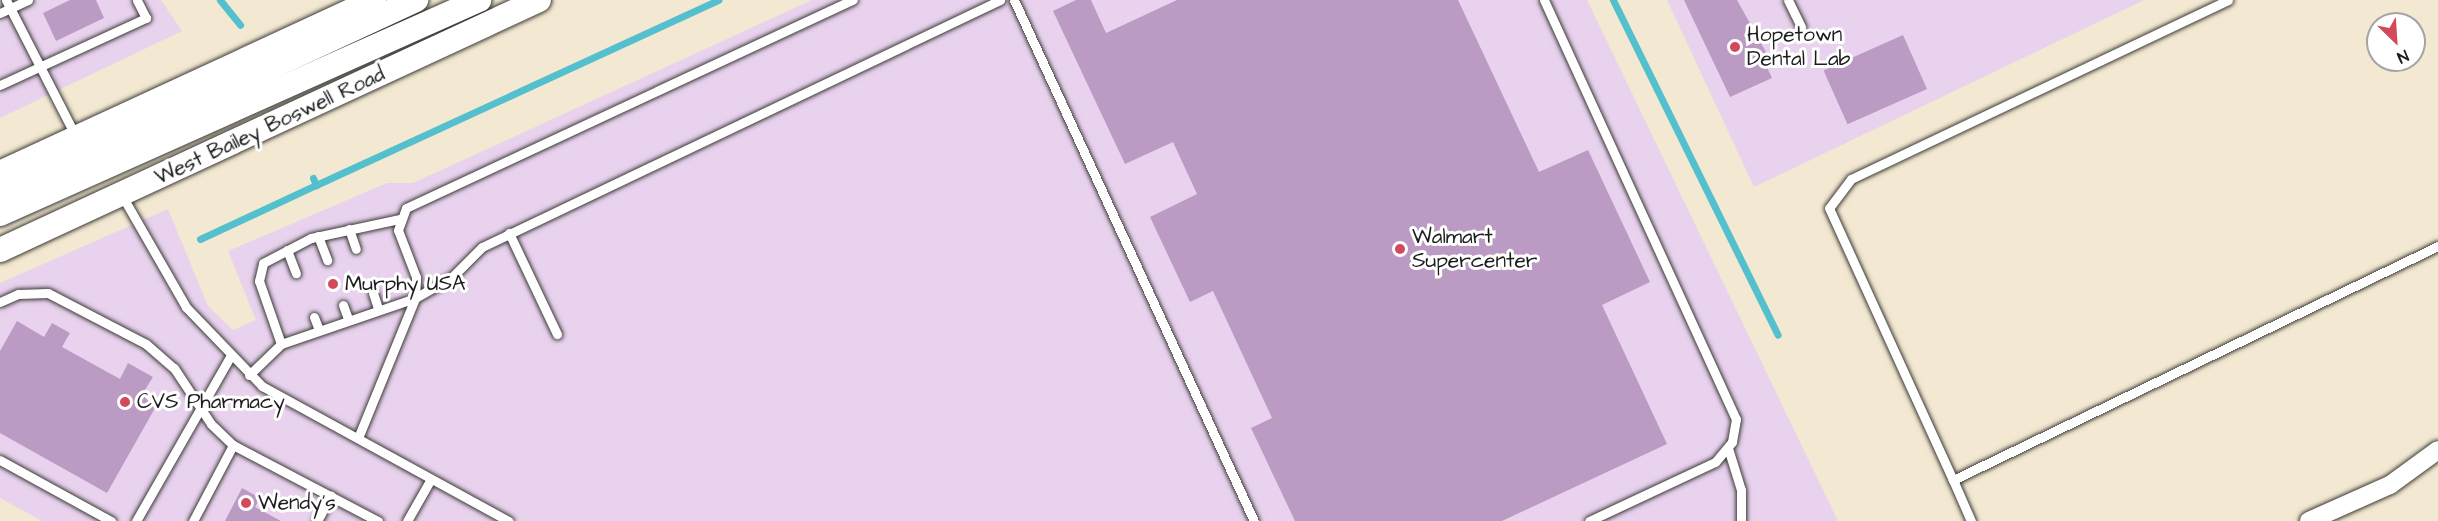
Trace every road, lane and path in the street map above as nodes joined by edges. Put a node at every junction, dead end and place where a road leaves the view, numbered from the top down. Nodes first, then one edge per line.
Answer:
1 (28, 0) edge
2 (137, 0) edge
3 (374, 0) edge
4 (416, 0) edge
5 (479, 0) edge
6 (540, 0) edge
7 (853, 0) edge
8 (1000, 0) edge
9 (1014, 0) edge
10 (1544, 0) edge
11 (1788, 0) edge
12 (2228, 0) edge
13 (8, 4) edge
14 (0, 14) edge
15 (1801, 27) dead end
16 (40, 67) junction
17 (0, 86) edge
18 (76, 138) junction
19 (146, 138) junction
20 (0, 173) edge
21 (0, 193) edge
22 (122, 194) junction
23 (0, 214) edge
24 (400, 219) junction
25 (349, 229) junction
26 (509, 233) junction
27 (318, 236) junction
28 (2438, 246) edge
29 (356, 249) dead end
30 (0, 250) edge
31 (287, 250) junction
32 (327, 260) dead end
33 (296, 273) dead end
34 (373, 293) dead end
35 (415, 298) junction
36 (0, 302) edge
37 (343, 305) dead end
38 (378, 308) junction
39 (314, 317) dead end
40 (348, 319) junction
41 (319, 330) junction
42 (557, 334) dead end
43 (281, 344) junction
44 (230, 357) junction
45 (249, 375) junction
46 (201, 407) junction
47 (358, 438) junction
48 (233, 446) junction
49 (1728, 448) junction
50 (2438, 450) edge
51 (0, 459) edge
52 (431, 478) junction
53 (1953, 480) junction
54 (331, 496) junction
55 (111, 521) edge
56 (136, 521) edge
57 (193, 521) edge
58 (317, 521) edge
59 (378, 521) edge
60 (407, 521) edge
61 (509, 521) edge
62 (1254, 521) edge
63 (1588, 521) edge
64 (1741, 521) edge
65 (1971, 521) edge
66 (2309, 521) edge

1 - 13 lane
2 - 16 lane
3 - 18 main road
4 - 19 main road, West Bailey Boswell Road
5 - 19 main road, West Bailey Boswell Road
6 - 22 main road, West Bailey Boswell Road
7 - 24 lane
8 - 26 lane
9 - 62 lane
10 - 49 lane
11 - 15 lane
12 - 53 lane
13 - 14 lane
13 - 16 lane
16 - 17 lane
16 - 18 lane
18 - 20 main road
19 - 21 main road, West Bailey Boswell Road
19 - 23 main road, West Bailey Boswell Road
22 - 30 main road, West Bailey Boswell Road
22 - 44 lane
24 - 25 lane
24 - 35 lane
25 - 27 lane
25 - 29 lane
26 - 35 lane
26 - 42 lane
27 - 31 lane
27 - 32 lane
28 - 53 lane
31 - 33 lane
31 - 43 lane
34 - 38 lane
35 - 38 lane
35 - 47 lane
36 - 46 lane
37 - 40 lane
38 - 40 lane
39 - 41 lane
40 - 41 lane
41 - 43 lane
43 - 45 lane
44 - 45 lane
44 - 46 lane
45 - 47 lane
46 - 48 lane
46 - 56 lane
47 - 52 lane
48 - 54 lane
48 - 57 lane
49 - 63 lane
49 - 64 lane
50 - 66 street
51 - 55 lane
52 - 60 lane
52 - 61 lane
53 - 65 lane
54 - 58 lane
54 - 59 lane

